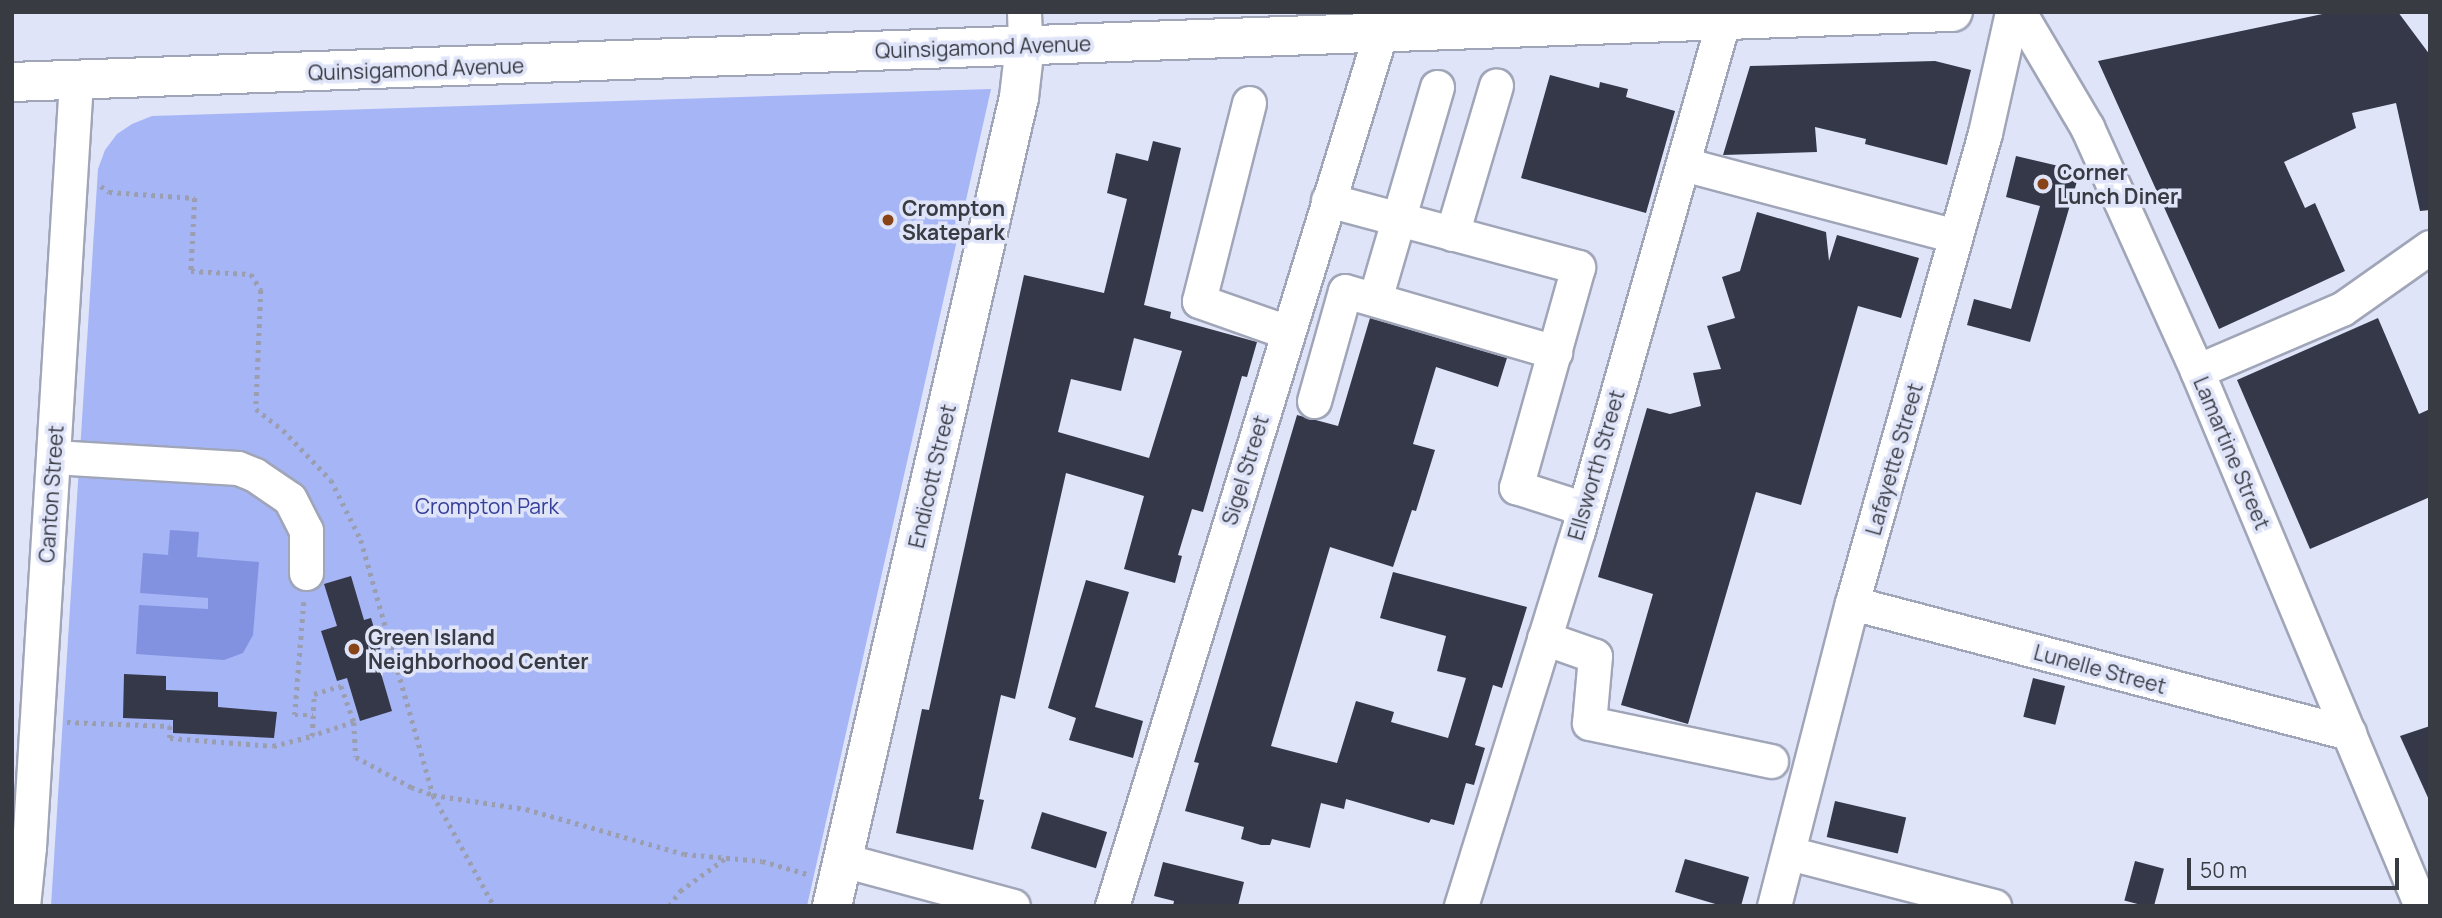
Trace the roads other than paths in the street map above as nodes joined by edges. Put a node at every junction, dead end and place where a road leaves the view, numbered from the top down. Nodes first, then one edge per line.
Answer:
1 (1953, 12) edge
2 (2012, 12) edge
3 (2019, 12) edge
4 (1479, 22) edge
5 (1723, 22) junction
6 (1025, 29) edge
7 (1380, 34) junction
8 (12, 82) edge
9 (76, 82) junction
10 (1496, 85) dead end
11 (1437, 87) dead end
12 (1249, 103) dead end
13 (1683, 164) junction
14 (1328, 200) junction
15 (1399, 220) junction
16 (1452, 234) junction
17 (1956, 236) junction
18 (2430, 247) edge
19 (1376, 299) junction
20 (1287, 332) junction
21 (1555, 352) junction
22 (2197, 370) junction
23 (1314, 401) dead end
24 (53, 457) junction
25 (1583, 509) junction
26 (306, 573) road end
27 (1852, 603) junction
28 (1544, 638) junction
29 (2349, 733) junction
30 (1771, 761) dead end
31 (1789, 853) junction
32 (831, 881) edge
33 (23, 906) edge
34 (1013, 906) edge
35 (1112, 906) edge
36 (1461, 906) edge
37 (1774, 906) edge
38 (1994, 906) edge
39 (2421, 906) edge

1 - 5 main road, Quinsigamond Avenue
2 - 17 street, Lafayette Street
3 - 22 street, Lamartine Street
4 - 5 main road, Quinsigamond Avenue
4 - 7 main road, Quinsigamond Avenue
5 - 13 street, Ellsworth Street
6 - 7 main road, Quinsigamond Avenue
6 - 9 main road, Quinsigamond Avenue
6 - 32 main road, Endicott Street
7 - 14 street, Sigel Street
8 - 9 main road, Quinsigamond Avenue
9 - 24 street, Canton Street
10 - 16 street
11 - 15 street
12 - 20 street
13 - 17 street
13 - 25 street, Ellsworth Street
14 - 15 street
14 - 20 street, Sigel Street
15 - 16 street
15 - 19 street
16 - 21 street
17 - 27 street, Lafayette Street
18 - 22 street
19 - 21 street
19 - 23 street
20 - 35 street, Sigel Street
21 - 25 street
22 - 29 street, Lamartine Street
24 - 26 street
24 - 33 street, Canton Street
25 - 28 street, Ellsworth Street
27 - 29 street, Lunelle Street
27 - 31 street, Lafayette Street
28 - 30 street
28 - 36 street, Ellsworth Street
29 - 39 street, Lamartine Street
31 - 37 street, Lafayette Street
31 - 38 street
32 - 34 street

